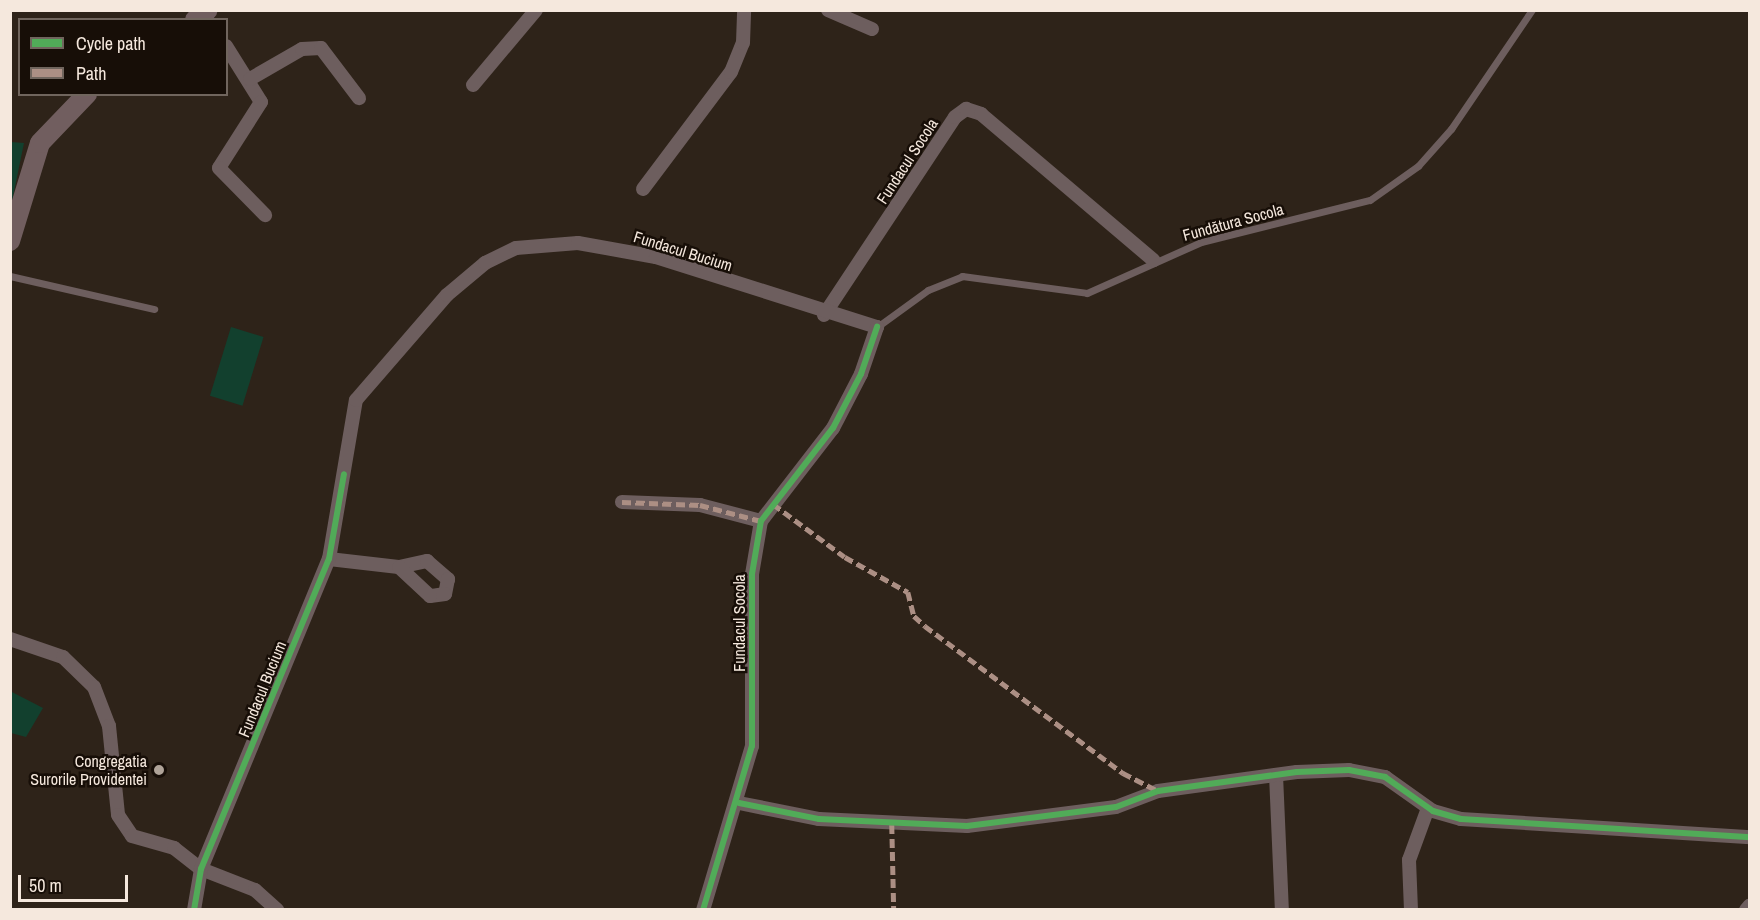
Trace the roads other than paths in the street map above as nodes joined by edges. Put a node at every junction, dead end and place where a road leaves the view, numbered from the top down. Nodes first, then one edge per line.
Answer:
1 (536, 10) edge
2 (744, 10) edge
3 (828, 10) edge
4 (1532, 10) edge
5 (844, 12) edge
6 (872, 29) dead end
7 (228, 49) edge
8 (250, 79) junction
9 (473, 86) dead end
10 (85, 96) edge
11 (359, 98) dead end
12 (643, 189) dead end
13 (265, 215) dead end
14 (10, 241) edge
15 (1153, 260) junction
16 (10, 276) edge
17 (154, 309) dead end
18 (824, 315) junction
19 (877, 327) junction
20 (622, 502) dead end
21 (761, 521) junction
22 (328, 559) junction
23 (399, 567) dead end
24 (10, 639) edge
25 (1275, 775) junction
26 (739, 803) junction
27 (1428, 808) junction
28 (1749, 837) edge
29 (201, 869) junction
30 (255, 890) junction
31 (1749, 905) edge
32 (194, 909) edge
33 (259, 909) edge
34 (277, 909) edge
35 (703, 909) edge
36 (1282, 909) edge
37 (1411, 909) edge
38 (1746, 909) edge

1 - 9 street
2 - 12 street
3 - 5 street
4 - 15 lane, Fundătura Socola
5 - 6 street
7 - 8 street
8 - 11 street
8 - 13 street
10 - 14 main road
15 - 18 street, Fundacul Socola
15 - 19 lane, Fundătura Socola
16 - 17 lane
18 - 19 street, Fundacul Bucium
18 - 22 street, Fundacul Bucium
19 - 21 street, Fundacul Socola
20 - 21 street
21 - 26 street, Fundacul Socola
22 - 23 street
22 - 29 street, Fundacul Bucium
24 - 29 street
25 - 26 street
25 - 27 street
25 - 36 street
26 - 35 street, Fundacul Socola
27 - 28 street
27 - 37 street
29 - 30 street
29 - 32 street, Fundacul Bucium
30 - 33 street
30 - 34 street
31 - 38 street

